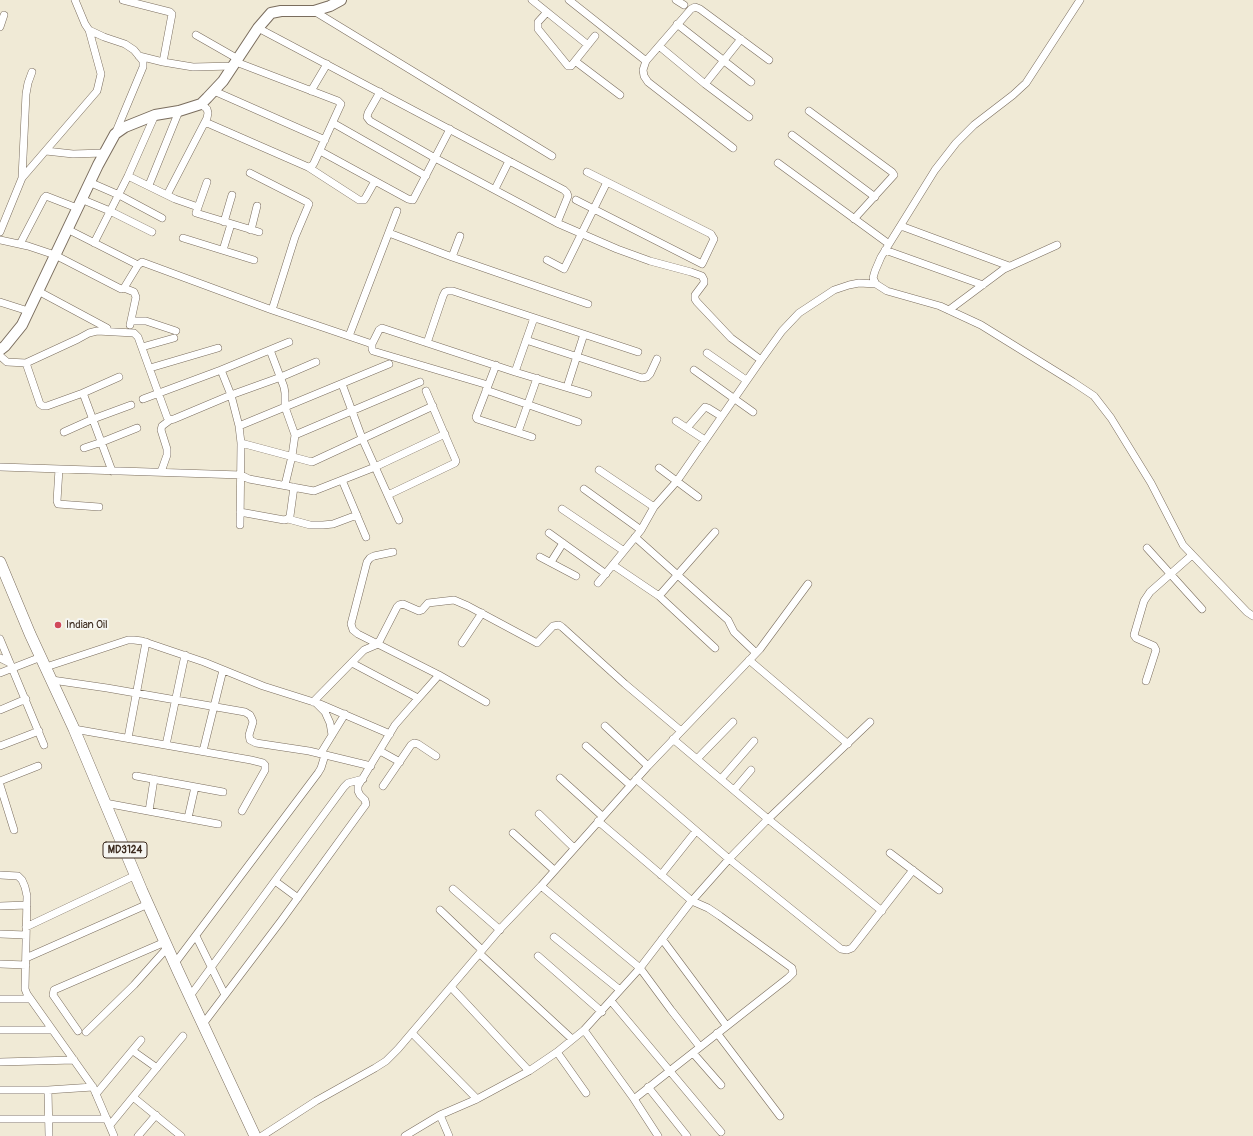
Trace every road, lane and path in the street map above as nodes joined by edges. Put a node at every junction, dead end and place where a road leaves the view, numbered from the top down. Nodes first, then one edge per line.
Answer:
1 (75, 0) edge
2 (123, 0) edge
3 (342, 0) edge
4 (532, 0) edge
5 (570, 0) edge
6 (676, 0) edge
7 (1080, 0) edge
8 (684, 5) dead end
9 (314, 11) junction
10 (547, 12) junction
11 (4, 15) dead end
12 (677, 24) junction
13 (0, 27) edge
14 (258, 28) junction
15 (89, 30) junction
16 (196, 35) dead end
17 (595, 36) dead end
18 (741, 39) junction
19 (588, 45) junction
20 (658, 46) junction
21 (139, 56) junction
22 (723, 60) junction
23 (769, 60) dead end
24 (575, 61) junction
25 (646, 61) junction
26 (163, 62) junction
27 (236, 62) junction
28 (327, 64) junction
29 (32, 72) dead end
30 (751, 82) dead end
31 (705, 84) junction
32 (214, 91) junction
33 (311, 91) junction
34 (380, 92) junction
35 (620, 96) dead end
36 (200, 104) junction
37 (179, 111) junction
38 (808, 111) dead end
39 (155, 115) junction
40 (748, 117) dead end
41 (205, 122) junction
42 (333, 123) junction
43 (450, 129) junction
44 (115, 134) junction
45 (792, 135) dead end
46 (325, 140) junction
47 (733, 148) dead end
48 (46, 151) junction
49 (320, 151) junction
50 (104, 153) junction
51 (552, 156) dead end
52 (436, 158) junction
53 (509, 161) junction
54 (778, 164) dead end
55 (308, 167) junction
56 (587, 172) dead end
57 (250, 173) dead end
58 (128, 176) junction
59 (426, 176) junction
60 (22, 178) junction
61 (375, 181) junction
62 (89, 182) junction
63 (207, 182) dead end
64 (607, 182) junction
65 (149, 185) junction
66 (494, 189) junction
67 (119, 195) junction
68 (167, 195) junction
69 (232, 195) dead end
70 (875, 196) junction
71 (576, 200) dead end
72 (79, 204) junction
73 (257, 206) dead end
74 (198, 207) junction
75 (593, 209) junction
76 (110, 211) junction
77 (397, 212) dead end
78 (162, 218) dead end
79 (854, 219) junction
80 (227, 223) junction
81 (557, 223) junction
82 (901, 226) junction
83 (67, 229) junction
84 (250, 230) junction
85 (0, 232) edge
86 (152, 232) dead end
87 (259, 232) dead end
88 (389, 233) junction
89 (581, 233) junction
90 (460, 236) dead end
91 (183, 238) dead end
92 (0, 240) edge
93 (94, 243) junction
94 (20, 244) junction
95 (1057, 245) dead end
96 (887, 247) junction
97 (223, 250) junction
98 (55, 255) junction
99 (452, 257) junction
100 (254, 260) dead end
101 (547, 260) dead end
102 (138, 266) junction
103 (1009, 266) junction
104 (876, 284) junction
105 (983, 285) junction
106 (124, 288) junction
107 (38, 291) junction
108 (0, 302) edge
109 (588, 304) dead end
110 (272, 310) junction
111 (949, 310) junction
112 (28, 311) junction
113 (534, 318) junction
114 (108, 328) dead end
115 (584, 334) junction
116 (350, 336) junction
117 (526, 340) junction
118 (289, 342) dead end
119 (427, 343) junction
120 (372, 344) junction
121 (142, 347) junction
122 (218, 348) dead end
123 (0, 350) edge
124 (270, 350) junction
125 (638, 352) dead end
126 (706, 353) dead end
127 (0, 356) edge
128 (578, 357) junction
129 (657, 359) dead end
130 (761, 360) junction
131 (316, 362) dead end
132 (26, 363) junction
133 (389, 364) dead end
134 (496, 365) junction
135 (150, 368) junction
136 (221, 370) junction
137 (694, 370) dead end
138 (515, 372) junction
139 (119, 377) dead end
140 (281, 377) junction
141 (537, 378) junction
142 (746, 380) junction
143 (420, 382) dead end
144 (342, 384) junction
145 (567, 387) junction
146 (487, 388) junction
147 (426, 391) dead end
148 (84, 393) junction
149 (159, 393) junction
150 (588, 394) dead end
151 (231, 395) junction
152 (734, 398) junction
153 (143, 399) dead end
154 (131, 405) dead end
155 (528, 405) junction
156 (433, 406) junction
157 (284, 407) junction
158 (352, 411) junction
159 (753, 412) dead end
160 (721, 416) junction
161 (93, 419) junction
162 (170, 420) junction
163 (676, 421) dead end
164 (578, 422) dead end
165 (239, 426) junction
166 (138, 428) dead end
167 (688, 428) junction
168 (64, 432) dead end
169 (518, 432) junction
170 (445, 434) junction
171 (295, 435) junction
172 (532, 437) dead end
173 (362, 438) junction
174 (705, 440) junction
175 (102, 442) junction
176 (241, 444) junction
177 (84, 448) dead end
178 (292, 456) junction
179 (0, 467) edge
180 (375, 467) junction
181 (659, 468) dead end
182 (59, 469) junction
183 (599, 470) dead end
184 (112, 471) junction
185 (161, 472) junction
186 (241, 475) junction
187 (342, 480) junction
188 (677, 481) junction
189 (285, 485) junction
190 (294, 487) junction
191 (584, 489) dead end
192 (388, 495) junction
193 (698, 497) dead end
194 (99, 507) dead end
195 (654, 507) junction
196 (562, 509) dead end
197 (240, 512) junction
198 (356, 515) junction
199 (288, 519) junction
200 (398, 520) dead end
201 (240, 525) dead end
202 (641, 530) junction
203 (715, 532) dead end
204 (548, 533) dead end
205 (636, 536) junction
206 (366, 537) dead end
207 (563, 543) junction
208 (1148, 548) dead end
209 (624, 551) junction
210 (393, 552) dead end
211 (1192, 555) junction
212 (540, 557) dead end
213 (0, 562) edge
214 (551, 562) junction
215 (613, 565) junction
216 (606, 574) junction
217 (678, 574) junction
218 (1170, 574) junction
219 (576, 576) dead end
220 (598, 583) dead end
221 (808, 584) dead end
222 (658, 596) junction
223 (1202, 609) dead end
224 (482, 613) junction
225 (1253, 616) edge
226 (0, 639) edge
227 (146, 642) junction
228 (462, 643) dead end
229 (378, 644) junction
230 (715, 648) dead end
231 (756, 653) junction
232 (185, 655) junction
233 (0, 658) edge
234 (749, 660) junction
235 (43, 662) junction
236 (352, 662) junction
237 (11, 665) junction
238 (223, 670) junction
239 (0, 673) edge
240 (440, 675) junction
241 (52, 680) junction
242 (1146, 681) dead end
243 (136, 693) junction
244 (418, 698) junction
245 (26, 699) junction
246 (175, 700) junction
247 (486, 702) dead end
248 (315, 703) junction
249 (214, 707) junction
250 (0, 710) edge
251 (345, 714) junction
252 (733, 722) dead end
253 (870, 722) dead end
254 (605, 726) dead end
255 (74, 729) junction
256 (39, 731) junction
257 (681, 731) junction
258 (390, 734) junction
259 (332, 735) junction
260 (128, 738) junction
261 (673, 739) junction
262 (754, 741) dead end
263 (44, 744) dead end
264 (848, 744) junction
265 (166, 745) junction
266 (0, 746) edge
267 (586, 746) dead end
268 (203, 751) junction
269 (380, 751) junction
270 (323, 754) junction
271 (436, 756) dead end
272 (697, 759) junction
273 (400, 762) junction
274 (38, 766) dead end
275 (371, 766) junction
276 (648, 766) junction
277 (751, 770) dead end
278 (136, 776) dead end
279 (560, 778) dead end
280 (154, 779) junction
281 (363, 779) junction
282 (636, 779) junction
283 (721, 779) junction
284 (0, 781) edge
285 (0, 785) edge
286 (630, 785) junction
287 (383, 786) dead end
288 (195, 787) junction
289 (734, 790) junction
290 (223, 792) dead end
291 (105, 803) junction
292 (149, 811) junction
293 (242, 811) dead end
294 (539, 814) dead end
295 (188, 818) junction
296 (600, 819) junction
297 (768, 819) junction
298 (218, 824) dead end
299 (14, 830) dead end
300 (696, 831) junction
301 (513, 833) dead end
302 (574, 848) junction
303 (890, 853) dead end
304 (729, 859) junction
305 (554, 870) junction
306 (913, 870) junction
307 (0, 875) edge
308 (136, 875) junction
309 (661, 875) junction
310 (275, 880) junction
311 (541, 886) junction
312 (453, 889) dead end
313 (939, 890) dead end
314 (298, 898) junction
315 (692, 901) junction
316 (148, 904) junction
317 (26, 905) junction
318 (0, 906) edge
319 (440, 910) dead end
320 (882, 911) junction
321 (26, 927) junction
322 (500, 930) junction
323 (0, 934) edge
324 (26, 935) junction
325 (196, 936) junction
326 (554, 937) dead end
327 (662, 939) junction
328 (166, 945) junction
329 (481, 952) junction
330 (538, 956) dead end
331 (26, 962) junction
332 (175, 963) junction
333 (0, 964) edge
334 (211, 967) junction
335 (640, 968) junction
336 (451, 987) junction
337 (620, 990) junction
338 (225, 995) junction
339 (190, 996) junction
340 (0, 998) edge
341 (30, 999) junction
342 (611, 1001) junction
343 (602, 1012) junction
344 (203, 1024) junction
345 (726, 1025) junction
346 (0, 1030) edge
347 (52, 1030) junction
348 (584, 1030) junction
349 (78, 1031) dead end
350 (86, 1032) dead end
351 (718, 1033) junction
352 (412, 1034) junction
353 (183, 1036) dead end
354 (572, 1039) junction
355 (141, 1040) dead end
356 (700, 1047) junction
357 (132, 1051) junction
358 (557, 1052) junction
359 (693, 1053) junction
360 (74, 1060) junction
361 (0, 1062) edge
362 (157, 1068) junction
363 (529, 1071) junction
364 (670, 1071) junction
365 (721, 1085) dead end
366 (93, 1087) junction
367 (648, 1087) junction
368 (0, 1090) edge
369 (48, 1090) junction
370 (586, 1093) dead end
371 (96, 1094) junction
372 (133, 1097) junction
373 (476, 1099) junction
374 (634, 1099) junction
375 (156, 1115) junction
376 (440, 1115) junction
377 (780, 1116) dead end
378 (0, 1119) edge
379 (49, 1119) junction
380 (109, 1122) junction
381 (721, 1132) dead end
382 (178, 1135) edge
383 (49, 1136) edge
384 (114, 1136) edge
385 (138, 1136) edge
386 (255, 1136) edge
387 (262, 1136) edge
388 (404, 1136) edge
389 (449, 1136) edge
390 (658, 1136) edge
391 (687, 1136) edge

1 - 15 street
2 - 26 street
3 - 9 main road
4 - 10 street
5 - 25 street
6 - 8 street
7 - 82 street
9 - 14 main road
9 - 51 street
10 - 19 street
10 - 24 street
11 - 13 street
12 - 18 street
12 - 20 street
12 - 22 street
14 - 27 main road
14 - 28 street
15 - 21 street
15 - 48 street
16 - 27 street
17 - 19 street
18 - 22 street
18 - 23 street
19 - 24 street
20 - 25 street
20 - 31 street
21 - 26 street
21 - 44 street
22 - 30 street
22 - 31 street
24 - 35 street
25 - 47 street
26 - 27 street
27 - 32 main road
27 - 33 street
28 - 33 street
28 - 34 street
29 - 60 street
31 - 40 street
32 - 36 main road
32 - 46 street
33 - 42 street
34 - 43 street
34 - 52 street
36 - 37 main road
36 - 41 street
37 - 39 main road
37 - 65 street
38 - 70 street
39 - 44 main road
39 - 58 street
41 - 55 street
41 - 68 street
42 - 46 street
42 - 59 street
43 - 52 street
43 - 53 street
44 - 50 main road
45 - 70 street
46 - 49 street
48 - 50 street
48 - 60 street
49 - 55 street
49 - 61 street
50 - 62 main road
52 - 59 street
52 - 66 street
53 - 66 street
53 - 81 street
54 - 79 street
55 - 61 street
56 - 64 street
57 - 110 street
58 - 65 street
58 - 67 street
59 - 61 street
60 - 85 street
62 - 67 street
62 - 72 main road
63 - 74 street
64 - 75 street
64 - 75 street
65 - 68 street
66 - 81 street
67 - 76 street
67 - 78 street
68 - 74 street
69 - 80 street
70 - 79 street
71 - 75 street
72 - 76 street
72 - 83 main road
72 - 94 street
73 - 84 street
74 - 80 street
75 - 89 street
76 - 86 street
76 - 93 street
77 - 88 street
79 - 96 street
80 - 84 street
80 - 97 street
81 - 89 street
82 - 96 street
82 - 103 street
83 - 93 street
83 - 98 main road
84 - 87 street
88 - 99 street
88 - 116 street
89 - 101 street
89 - 130 street
90 - 99 street
91 - 97 street
92 - 94 street
93 - 102 street
94 - 98 street
95 - 103 street
96 - 104 street
96 - 105 street
97 - 100 street
98 - 106 street
98 - 107 main road
99 - 109 street
102 - 106 street
102 - 110 street
103 - 105 street
104 - 111 street
104 - 130 street
105 - 111 street
106 - 121 street
107 - 112 main road
107 - 114 street
108 - 112 street
110 - 116 street
111 - 211 street
112 - 123 main road
113 - 115 street
113 - 117 street
113 - 119 street
115 - 125 street
115 - 128 street
116 - 120 street
117 - 128 street
117 - 138 street
118 - 124 street
119 - 120 street
119 - 134 street
120 - 146 street
121 - 132 street
121 - 135 street
122 - 135 street
124 - 136 street
124 - 140 street
126 - 142 street
127 - 132 street
128 - 129 street
128 - 145 street
130 - 142 street
131 - 140 street
132 - 148 street
133 - 144 street
134 - 138 street
134 - 146 street
135 - 149 street
136 - 149 street
136 - 151 street
137 - 152 street
138 - 141 street
139 - 148 street
140 - 151 street
140 - 157 street
141 - 145 street
141 - 155 street
142 - 152 street
143 - 158 street
144 - 157 street
144 - 158 street
145 - 150 street
146 - 155 street
146 - 169 street
147 - 156 street
148 - 161 street
149 - 153 street
149 - 162 street
151 - 162 street
151 - 165 street
152 - 159 street
152 - 160 street
154 - 161 street
155 - 164 street
155 - 169 street
156 - 170 street
156 - 173 street
157 - 165 street
157 - 171 street
158 - 171 street
158 - 173 street
160 - 167 street
160 - 174 street
161 - 168 street
161 - 175 street
162 - 185 street
163 - 167 street
165 - 176 street
166 - 175 street
167 - 174 street
169 - 172 street
170 - 180 street
170 - 192 street
171 - 178 street
173 - 178 street
173 - 180 street
174 - 188 street
175 - 177 street
175 - 184 street
176 - 178 street
176 - 186 street
178 - 189 street
179 - 182 street
180 - 187 street
180 - 192 street
181 - 188 street
182 - 184 street
182 - 194 street
183 - 195 street
184 - 185 street
185 - 186 street
186 - 189 street
186 - 197 street
187 - 190 street
187 - 198 street
188 - 193 street
188 - 195 street
189 - 190 street
190 - 199 street
191 - 202 street
192 - 200 street
195 - 202 street
196 - 209 street
197 - 199 street
197 - 201 street
198 - 199 street
198 - 206 street
202 - 205 street
203 - 217 street
204 - 207 street
205 - 209 street
205 - 217 street
207 - 214 street
207 - 216 street
208 - 218 street
209 - 215 street
210 - 229 street
211 - 218 street
211 - 225 street
212 - 214 street
213 - 235 main road, MD3124
214 - 219 street
215 - 216 street
215 - 222 street
216 - 220 street
217 - 222 street
217 - 231 street
218 - 223 street
218 - 242 street
221 - 231 street
222 - 230 street
224 - 228 street
224 - 229 street
224 - 257 street
226 - 237 street
227 - 232 street
227 - 235 street
227 - 243 street
229 - 236 street
229 - 240 street
231 - 234 street
232 - 238 street
232 - 246 street
233 - 237 street
234 - 257 street
234 - 264 street
235 - 237 street
235 - 241 main road, MD3124
236 - 244 street
236 - 248 street
237 - 239 street
237 - 245 street
238 - 248 street
238 - 249 street
240 - 244 street
240 - 247 street
241 - 243 street
241 - 255 main road, MD3124
243 - 246 street
243 - 260 street
244 - 258 street
245 - 250 street
245 - 256 street
246 - 249 street
246 - 265 street
248 - 251 street
248 - 259 street
249 - 268 street
249 - 270 street
251 - 258 street
251 - 259 street
252 - 272 street
253 - 264 street
254 - 276 street
255 - 260 street
255 - 291 main road, MD3124
256 - 263 street
256 - 266 street
257 - 261 street
258 - 269 street
259 - 270 street
260 - 265 street
261 - 272 street
261 - 276 street
262 - 283 street
264 - 297 street
265 - 268 street
267 - 286 street
268 - 293 street
269 - 273 street
269 - 275 street
270 - 275 street
270 - 325 street
271 - 273 street
272 - 283 street
273 - 287 street
274 - 284 street
275 - 281 street
276 - 282 street
277 - 289 street
278 - 280 street
279 - 296 street
280 - 288 street
280 - 292 street
281 - 310 street
281 - 314 street
282 - 286 street
282 - 300 street
283 - 289 street
285 - 299 street
286 - 296 street
288 - 290 street
288 - 295 street
289 - 297 street
291 - 292 street
291 - 308 main road, MD3124
292 - 295 street
294 - 302 street
295 - 298 street
296 - 302 street
296 - 309 street
297 - 304 street
297 - 320 street
300 - 304 street
300 - 309 street
301 - 305 street
302 - 305 street
303 - 306 street
304 - 315 street
304 - 320 street
305 - 311 street
306 - 313 street
306 - 320 street
307 - 317 street
308 - 316 main road, MD3124
308 - 321 street
309 - 315 street
310 - 314 street
310 - 334 street
311 - 322 street
311 - 335 street
312 - 322 street
314 - 338 street
315 - 327 street
315 - 345 street
316 - 328 main road, MD3124
316 - 331 street
317 - 318 street
317 - 321 street
319 - 329 street
321 - 324 street
322 - 329 street
323 - 324 street
324 - 331 street
325 - 332 street
325 - 334 street
326 - 337 street
327 - 335 street
327 - 345 street
328 - 332 main road, MD3124
328 - 349 street
328 - 350 street
329 - 336 street
329 - 354 street
330 - 343 street
331 - 333 street
331 - 341 street
332 - 339 main road, MD3124
334 - 338 street
334 - 339 street
335 - 337 street
335 - 356 street
336 - 352 street
336 - 363 street
337 - 342 street
338 - 344 street
339 - 344 main road, MD3124
340 - 341 street
341 - 347 street
342 - 343 street
342 - 364 street
343 - 348 street
344 - 386 main road, MD3124
345 - 351 street
346 - 347 street
347 - 360 street
348 - 354 street
348 - 374 street
351 - 356 street
351 - 377 street
352 - 373 street
352 - 387 street
353 - 362 street
354 - 358 street
355 - 357 street
356 - 359 street
357 - 362 street
357 - 371 street
358 - 363 street
358 - 370 street
359 - 364 street
359 - 365 street
360 - 361 street
360 - 366 street
362 - 372 street
363 - 373 street
364 - 367 street
364 - 381 street
366 - 369 street
366 - 371 street
367 - 374 street
367 - 391 street
368 - 369 street
369 - 379 street
371 - 380 street
372 - 375 street
372 - 380 street
373 - 376 street
374 - 390 street
375 - 382 street
375 - 385 street
376 - 388 street
376 - 389 street
378 - 379 street
379 - 380 street
379 - 383 street
380 - 384 street

